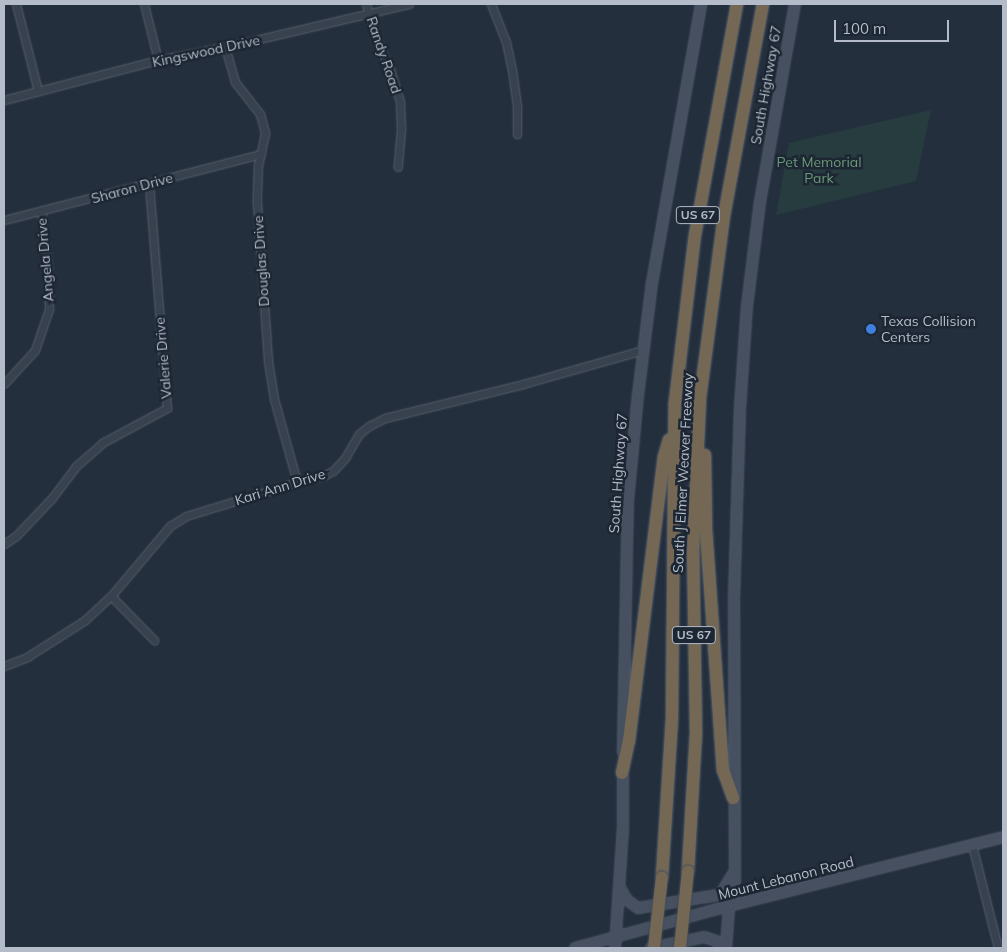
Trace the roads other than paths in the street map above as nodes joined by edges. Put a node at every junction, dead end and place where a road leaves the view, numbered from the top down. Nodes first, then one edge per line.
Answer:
1 (16, 4) edge
2 (144, 4) edge
3 (366, 4) edge
4 (409, 4) edge
5 (491, 4) edge
6 (701, 4) edge
7 (737, 4) edge
8 (763, 4) edge
9 (794, 4) edge
10 (370, 14) junction
11 (225, 47) junction
12 (158, 60) junction
13 (38, 91) junction
14 (4, 100) edge
15 (517, 134) dead end
16 (261, 154) junction
17 (398, 167) dead end
18 (149, 183) junction
19 (41, 211) junction
20 (4, 220) edge
21 (643, 350) junction
22 (4, 384) edge
23 (700, 398) junction
24 (673, 428) junction
25 (296, 482) junction
26 (4, 544) edge
27 (111, 596) junction
28 (154, 640) dead end
29 (4, 666) edge
30 (622, 773) junction
31 (733, 798) junction
32 (1003, 837) edge
33 (972, 845) junction
34 (734, 873) junction
35 (620, 887) junction
36 (729, 906) junction
37 (616, 937) junction
38 (579, 947) edge
39 (597, 948) edge
40 (615, 948) edge
41 (653, 948) edge
42 (680, 948) edge
43 (722, 948) edge
44 (726, 948) edge
45 (998, 948) edge

1 - 13 street
2 - 12 street
3 - 10 street, Randy Road
4 - 10 street, Kingswood Drive
5 - 15 street
6 - 21 main road, South Highway 67
7 - 24 highway, South J Elmer Weaver Freeway / US 67
8 - 23 highway, South J Elmer Weaver Freeway / US 67
9 - 31 main road, South Highway 67
10 - 11 street, Kingswood Drive
10 - 17 street, Randy Road
11 - 12 street, Kingswood Drive
11 - 16 street, Douglas Drive
12 - 13 street, Kingswood Drive
13 - 14 street, Kingswood Drive
16 - 18 street, Sharon Drive
16 - 25 street, Douglas Drive
18 - 19 street, Sharon Drive
18 - 26 street, Valerie Drive
19 - 20 street, Sharon Drive
19 - 22 street, Angela Drive
21 - 25 street, Kari Ann Drive
21 - 30 main road, South Highway 67
23 - 31 highway
23 - 42 highway, South J Elmer Weaver Freeway / US 67, bridge
24 - 30 highway
24 - 41 highway, South J Elmer Weaver Freeway / US 67, bridge
25 - 27 street, Kari Ann Drive
27 - 28 street
27 - 29 street, Kari Ann Drive
30 - 35 main road, South Highway 67
31 - 34 main road, South Highway 67
32 - 33 main road, Mount Lebanon Road
33 - 36 main road, Mount Lebanon Road
33 - 45 street
34 - 35 main road
34 - 36 main road, South Highway 67
35 - 37 main road, South Highway 67
36 - 37 main road, Mount Lebanon Road
36 - 44 main road, South Highway 67
37 - 38 main road, Mount Lebanon Road
37 - 40 main road, South Highway 67
38 - 39 main road
41 - 43 main road

